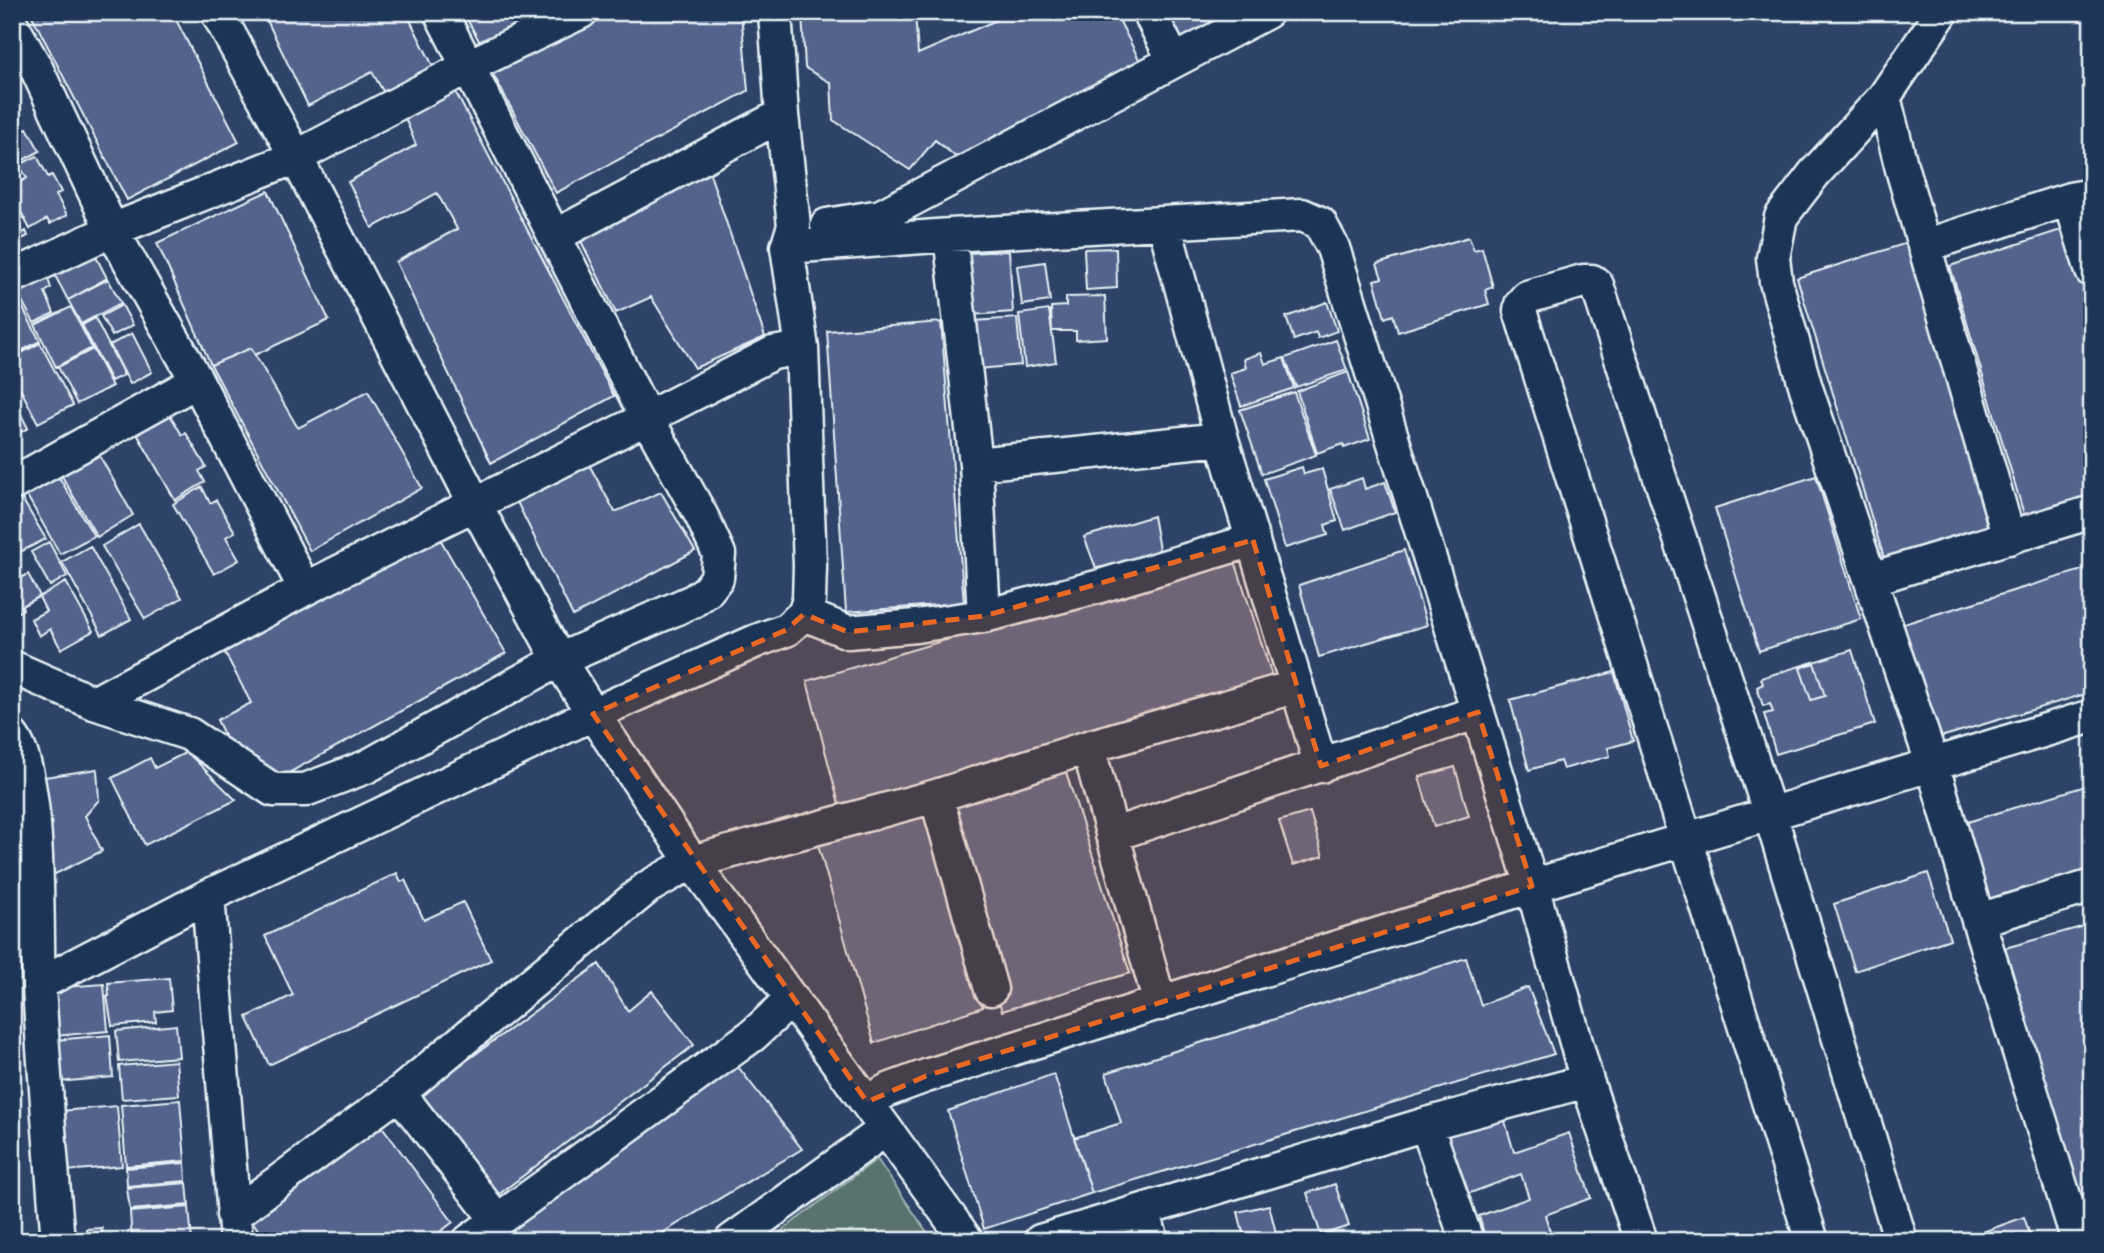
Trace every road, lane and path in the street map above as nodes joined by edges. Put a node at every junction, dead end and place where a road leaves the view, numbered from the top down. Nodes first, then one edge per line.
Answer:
1 (217, 12) edge
2 (440, 12) edge
3 (581, 12) edge
4 (775, 12) edge
5 (1149, 12) edge
6 (1267, 12) edge
7 (1942, 12) edge
8 (12, 25) edge
9 (1174, 61) junction
10 (469, 66) junction
11 (24, 76) edge
12 (1884, 97) junction
13 (782, 115) junction
14 (296, 157) junction
15 (2081, 197) edge
16 (1164, 223) junction
17 (111, 230) junction
18 (950, 235) junction
19 (555, 236) junction
20 (790, 236) junction
21 (1924, 246) junction
22 (2092, 271) edge
23 (12, 277) edge
24 (802, 348) junction
25 (197, 381) junction
26 (647, 418) junction
27 (1222, 439) junction
28 (976, 464) junction
29 (12, 484) edge
30 (475, 504) junction
31 (2092, 512) edge
32 (2009, 538) junction
33 (1253, 540) junction
34 (1871, 579) junction
35 (305, 589) junction
36 (804, 614) junction
37 (984, 617) junction
38 (559, 660) junction
39 (12, 667) edge
40 (1297, 686) junction
41 (94, 702) junction
42 (1478, 712) junction
43 (593, 714) junction
44 (2092, 716) edge
45 (12, 736) edge
46 (1088, 747) junction
47 (1932, 764) junction
48 (1321, 765) junction
49 (936, 796) junction
50 (1770, 814) junction
51 (1112, 835) junction
52 (1688, 839) junction
53 (692, 862) junction
54 (1532, 886) junction
55 (2092, 886) edge
56 (208, 896) junction
57 (1978, 920) junction
58 (39, 984) junction
59 (991, 989) dead end
60 (792, 999) junction
61 (1160, 1004) junction
62 (1587, 1081) junction
63 (399, 1093) junction
64 (867, 1102) junction
65 (1426, 1124) junction
66 (886, 1129) junction
67 (1143, 1210) junction
68 (496, 1220) junction
69 (2081, 1224) edge
70 (235, 1228) edge
71 (58, 1241) edge
72 (469, 1241) edge
73 (731, 1241) edge
74 (967, 1241) edge
75 (1040, 1241) edge
76 (1152, 1241) edge
77 (1467, 1241) edge
78 (1641, 1241) edge
79 (1812, 1241) edge
80 (1901, 1241) edge

1 - 14 street
2 - 10 street
3 - 10 street
4 - 13 street
5 - 9 street
6 - 9 street
7 - 12 street
8 - 11 street
9 - 20 street
10 - 14 street
10 - 19 street
11 - 17 street
12 - 21 street
12 - 34 street
13 - 19 street
13 - 20 street
14 - 17 street
14 - 30 street
15 - 21 street
15 - 22 street
16 - 18 street
16 - 27 street
16 - 42 street
17 - 23 street
17 - 25 street
18 - 20 street
18 - 28 street
19 - 26 street
20 - 24 street
21 - 32 street
24 - 26 street
24 - 36 street
25 - 29 street
25 - 35 street
26 - 30 street
26 - 38 street
27 - 28 street
27 - 33 street
28 - 37 street
30 - 35 street
30 - 38 street
31 - 32 street
32 - 34 street
33 - 37 street
33 - 40 street
34 - 47 street
35 - 41 street
36 - 37 street
36 - 43 street
38 - 41 street
38 - 43 street
39 - 41 street
40 - 46 street
40 - 48 street
42 - 48 street
42 - 54 street
43 - 53 street
43 - 56 street
44 - 47 street
45 - 58 street
46 - 49 street
46 - 51 street
47 - 50 street
47 - 57 street
48 - 51 street
49 - 53 street
49 - 59 street
50 - 52 street
50 - 52 street
50 - 80 street
51 - 61 street
52 - 54 street
52 - 79 street
53 - 60 street
53 - 63 street
54 - 61 street
54 - 62 street
55 - 57 street
56 - 58 street
56 - 70 street
57 - 69 street
58 - 71 street
60 - 64 street
60 - 68 street
61 - 64 street
62 - 65 street
62 - 78 street
63 - 68 street
63 - 70 street
64 - 66 street
65 - 67 street
65 - 77 street
66 - 73 street
66 - 74 street
67 - 75 street
67 - 76 street
68 - 72 street

